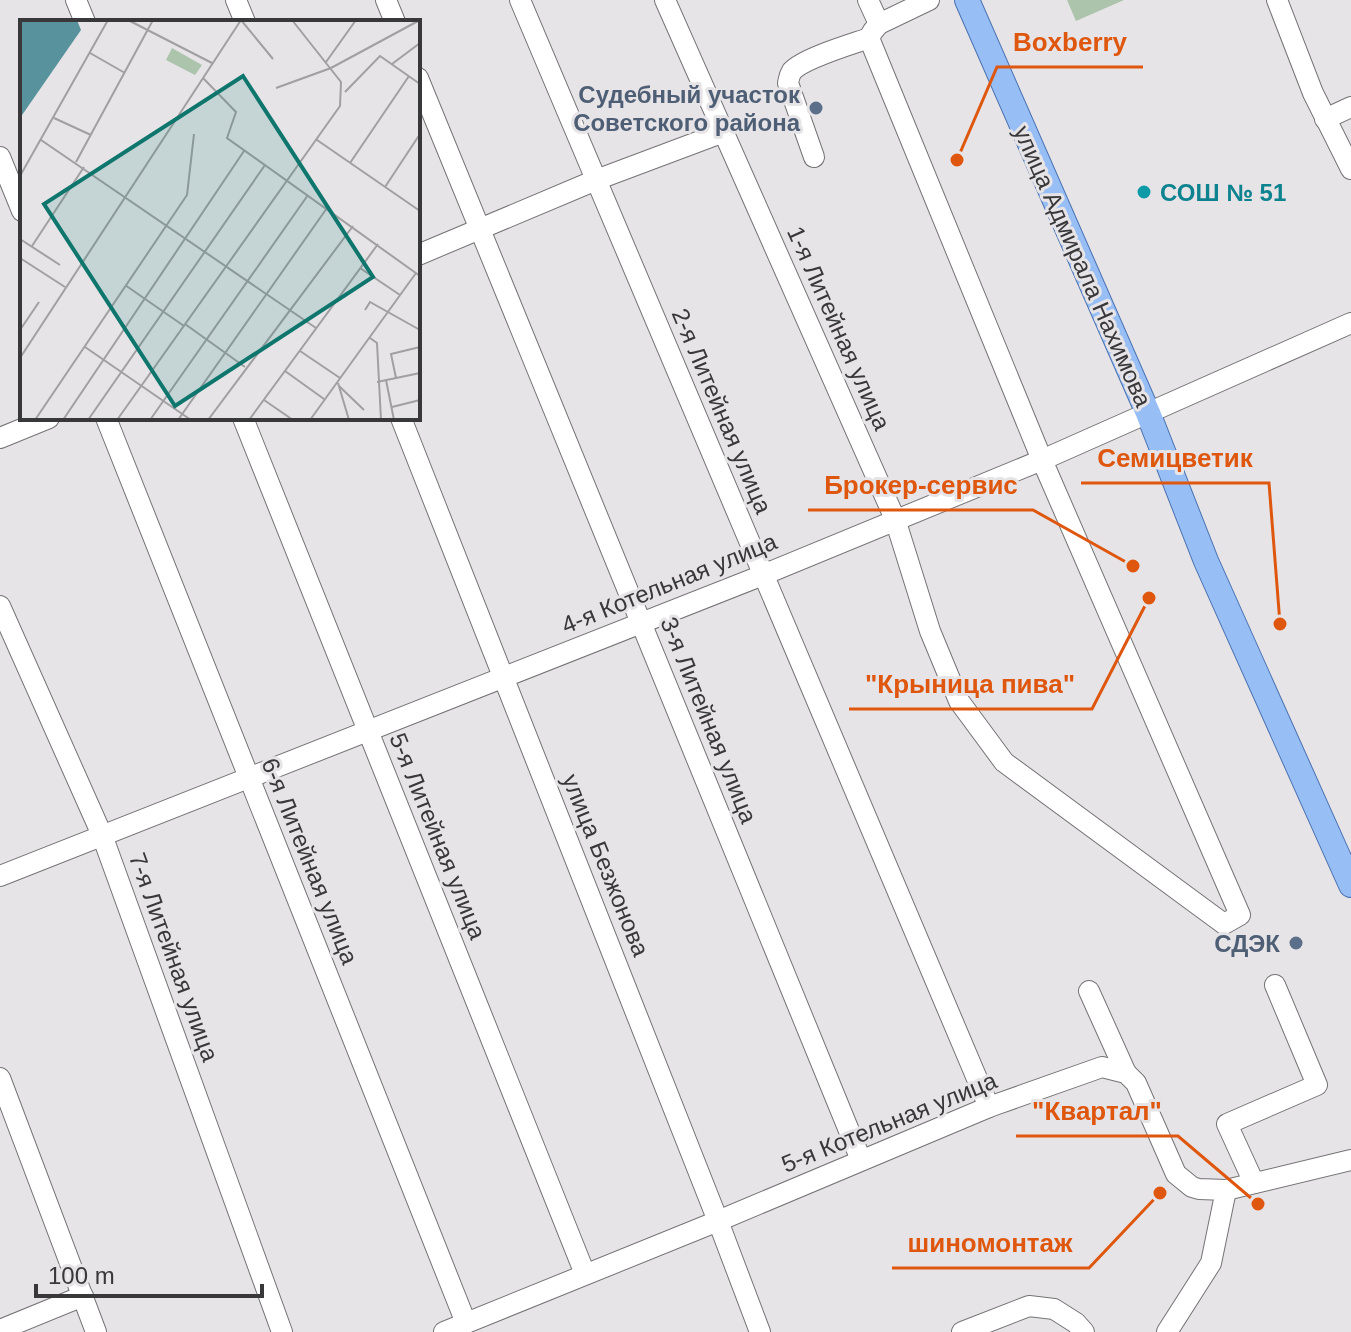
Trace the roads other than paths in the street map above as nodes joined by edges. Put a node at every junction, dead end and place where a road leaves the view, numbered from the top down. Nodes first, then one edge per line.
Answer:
1 (76, 0) edge
2 (236, 0) edge
3 (386, 0) edge
4 (520, 0) edge
5 (665, 0) edge
6 (868, 0) edge
7 (929, 0) edge
8 (967, 0) edge
9 (1277, 0) edge
10 (84, 20) edge
11 (244, 20) edge
12 (394, 20) edge
13 (874, 31) junction
14 (420, 83) edge
15 (1351, 107) edge
16 (1325, 119) junction
17 (724, 132) junction
18 (0, 157) edge
19 (814, 157) dead end
20 (1351, 169) edge
21 (596, 180) junction
22 (20, 206) edge
23 (480, 229) junction
24 (420, 254) edge
25 (1351, 323) edge
26 (1148, 413) junction
27 (44, 420) edge
28 (107, 420) edge
29 (244, 420) edge
30 (402, 420) edge
31 (0, 438) edge
32 (1042, 460) junction
33 (895, 519) junction
34 (763, 575) junction
35 (0, 606) edge
36 (641, 623) junction
37 (503, 677) junction
38 (368, 731) junction
39 (249, 778) junction
40 (102, 835) junction
41 (0, 876) edge
42 (1351, 885) edge
43 (1275, 985) dead end
44 (1089, 991) dead end
45 (1126, 1073) junction
46 (0, 1078) edge
47 (989, 1107) junction
48 (861, 1160) junction
49 (1351, 1160) edge
50 (1254, 1183) junction
51 (1226, 1190) junction
52 (718, 1221) junction
53 (585, 1274) junction
54 (83, 1296) junction
55 (466, 1323) junction
56 (0, 1330) edge
57 (96, 1332) edge
58 (282, 1332) edge
59 (444, 1332) edge
60 (760, 1332) edge
61 (962, 1332) edge
62 (1084, 1332) edge
63 (1167, 1332) edge

1 - 10 street
2 - 11 street
3 - 12 street
4 - 21 street, 2-я Литейная улица
5 - 17 street, 1-я Литейная улица
6 - 13 street
7 - 13 street
8 - 26 main road, улица Адмирала Нахимова
9 - 16 street
13 - 19 street
13 - 32 street
14 - 23 street, 3-я Литейная улица
15 - 16 street
16 - 20 street
17 - 21 street
17 - 33 street, 1-я Литейная улица
18 - 22 street
21 - 23 street
21 - 34 street, 2-я Литейная улица
23 - 24 street
23 - 36 street, 3-я Литейная улица
25 - 26 street, 4-я Котельная улица
26 - 32 street, 4-я Котельная улица
26 - 42 main road, улица Адмирала Нахимова
27 - 31 street
28 - 39 street, 6-я Литейная улица
29 - 38 street, 5-я Литейная улица
30 - 37 street, улица Безжонова
32 - 33 street, 4-я Котельная улица
32 - 33 street, 1-я Литейная улица
33 - 34 street, 4-я Котельная улица
34 - 36 street, 4-я Котельная улица
34 - 47 street, 2-я Литейная улица
35 - 40 street, 7-я Литейная улица
36 - 37 street, 4-я Котельная улица
36 - 48 street, 3-я Литейная улица
37 - 38 street, 4-я Котельная улица
37 - 52 street, улица Безжонова
38 - 39 street, 4-я Котельная улица
38 - 53 street, 5-я Литейная улица
39 - 40 street, 4-я Котельная улица
39 - 55 street, 6-я Литейная улица
40 - 41 street, 4-я Котельная улица
40 - 58 street, 7-я Литейная улица
43 - 50 street
44 - 45 street
45 - 47 street, 5-я Котельная улица
45 - 51 street
46 - 54 street
47 - 48 street, 5-я Котельная улица
48 - 52 street, 5-я Котельная улица
49 - 50 street
50 - 51 street
51 - 63 street
52 - 53 street, 5-я Котельная улица
52 - 60 street, улица Безжонова
53 - 55 street, 5-я Котельная улица
54 - 56 street
54 - 57 street
55 - 59 street, 5-я Котельная улица
61 - 62 street

